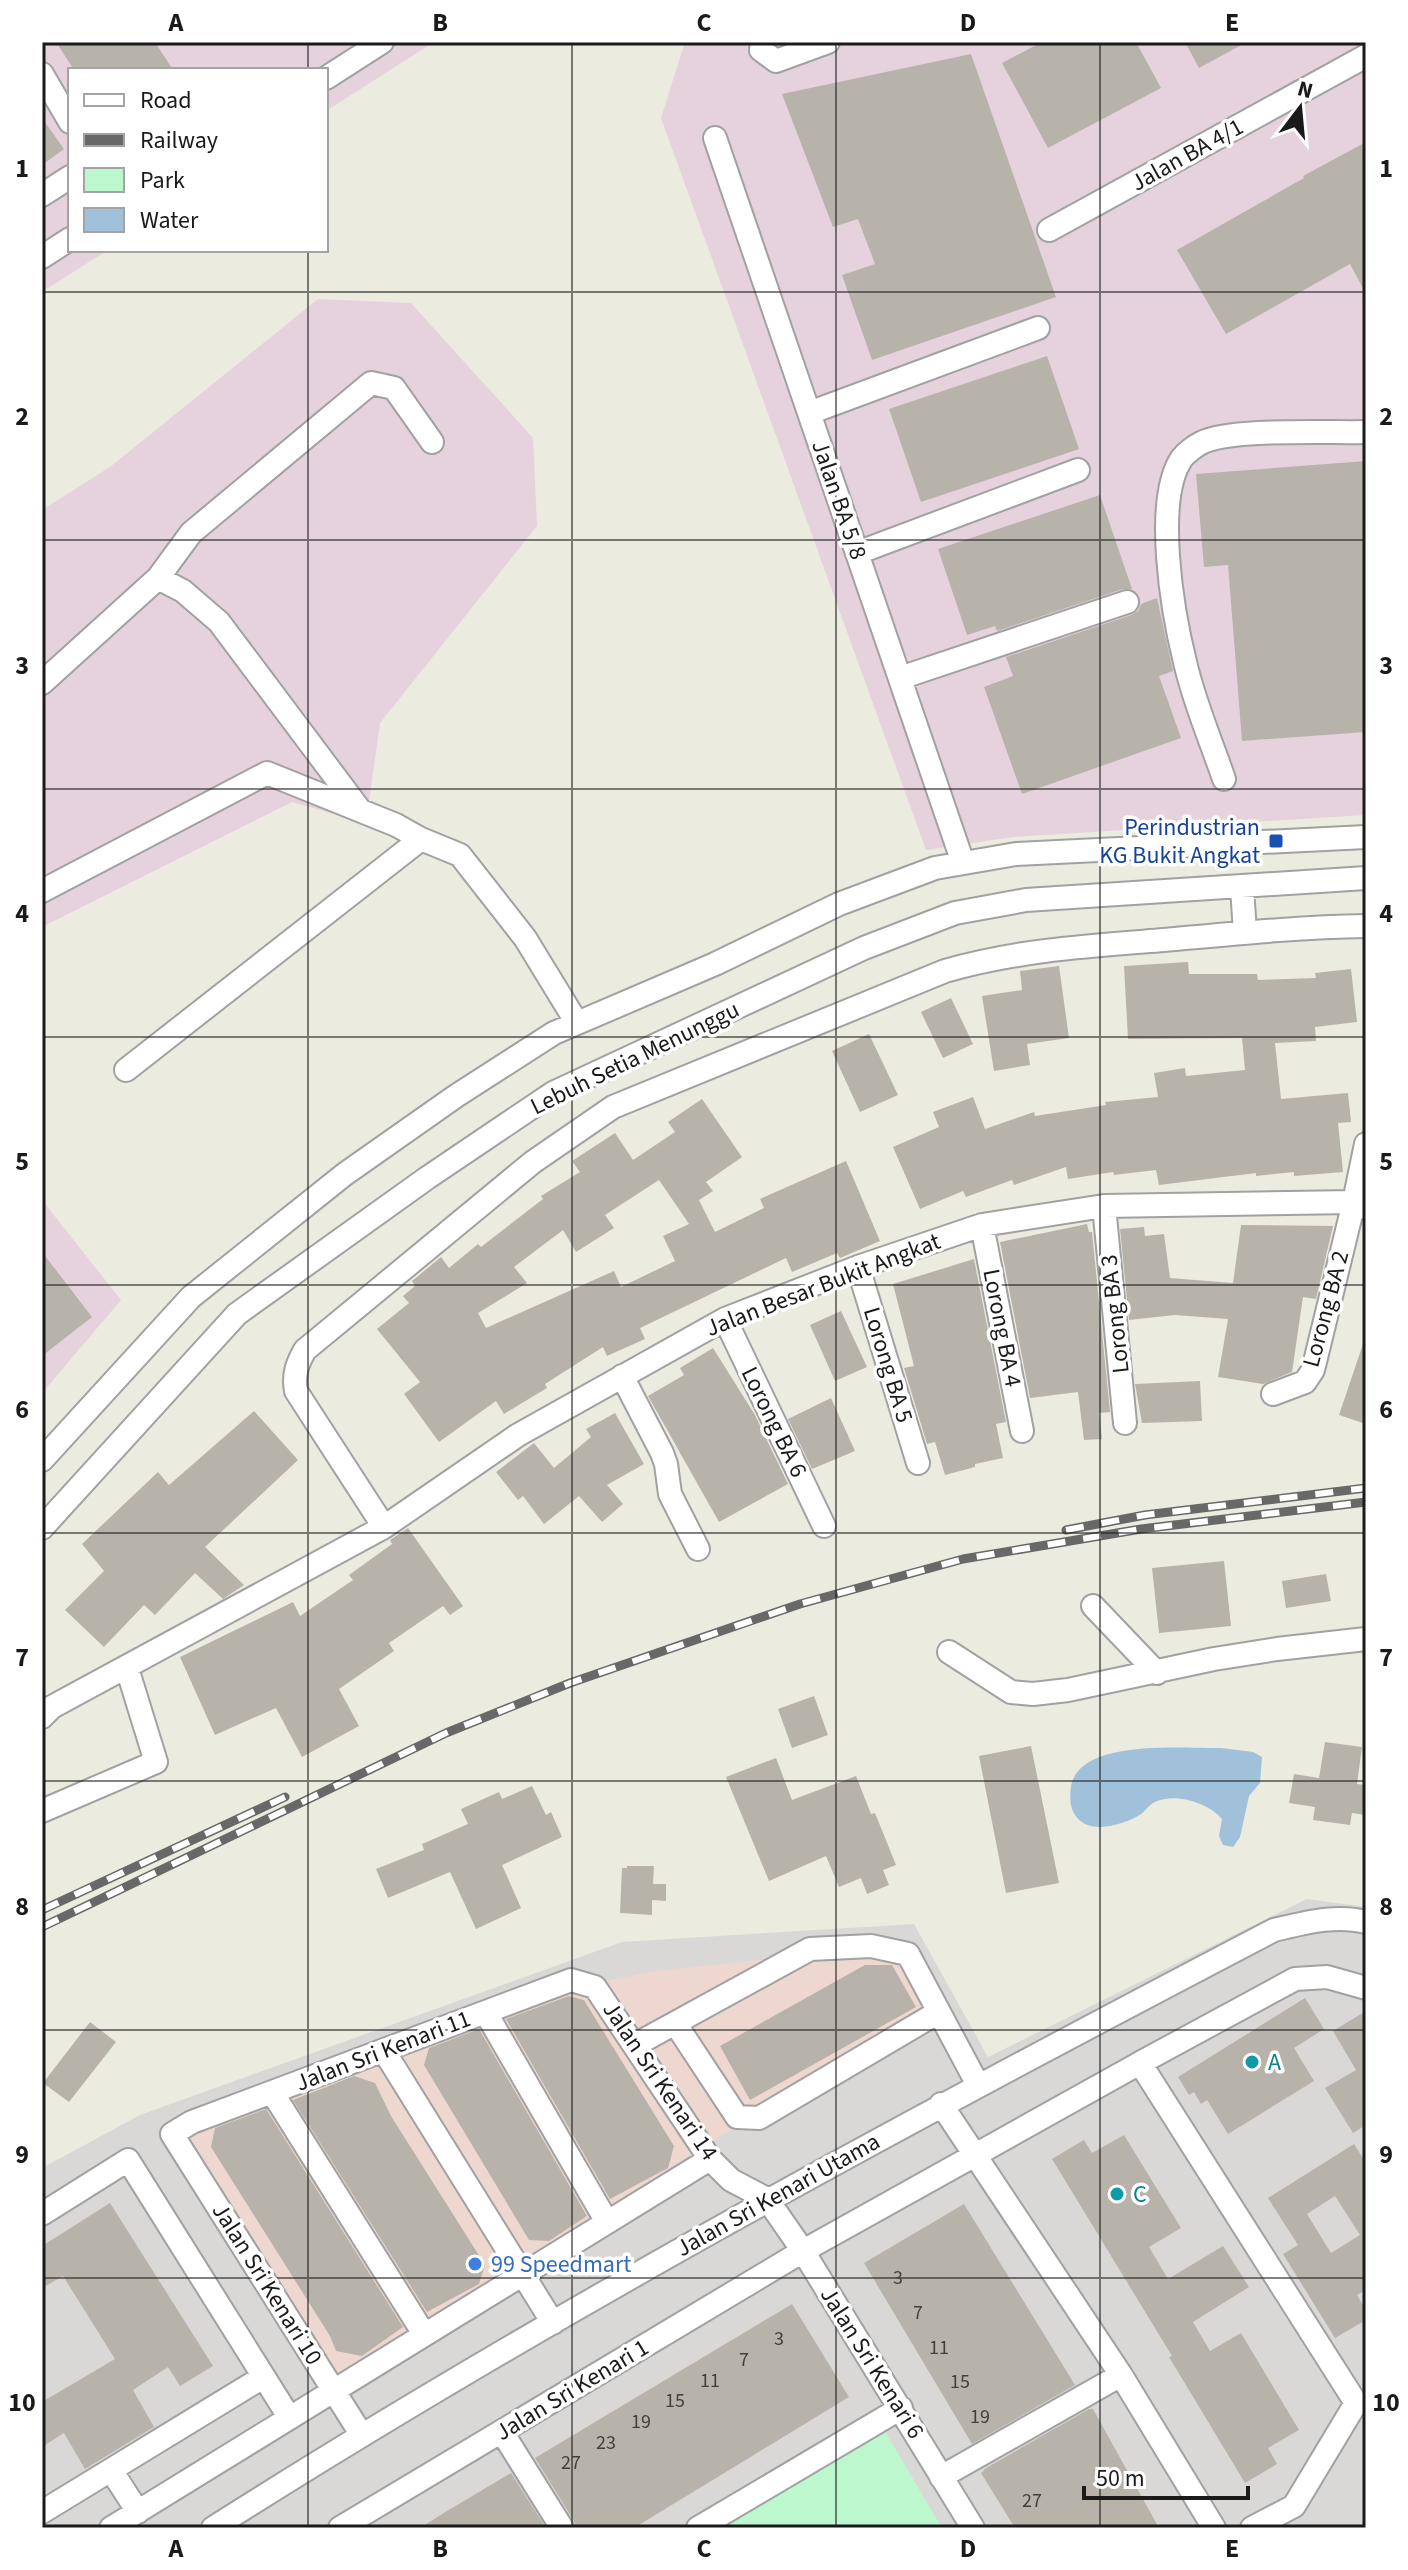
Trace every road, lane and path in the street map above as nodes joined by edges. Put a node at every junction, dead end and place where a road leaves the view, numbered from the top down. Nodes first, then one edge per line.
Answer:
1 (382, 42) edge
2 (762, 42) edge
3 (828, 42) edge
4 (1366, 56) edge
5 (42, 74) edge
6 (328, 77) edge
7 (68, 119) edge
8 (715, 138) dead end
9 (68, 178) edge
10 (42, 195) edge
11 (1049, 230) dead end
12 (68, 240) edge
13 (42, 257) edge
14 (1038, 328) dead end
15 (809, 413) junction
16 (1366, 432) edge
17 (432, 442) dead end
18 (1078, 470) dead end
19 (857, 553) junction
20 (158, 578) junction
21 (1127, 602) dead end
22 (900, 678) junction
23 (42, 683) edge
24 (1224, 779) dead end
25 (361, 811) junction
26 (1366, 837) edge
27 (421, 839) junction
28 (963, 863) junction
29 (1366, 878) edge
30 (1242, 887) junction
31 (42, 891) edge
32 (1366, 926) edge
33 (1245, 933) junction
34 (577, 1023) junction
35 (126, 1070) dead end
36 (1366, 1144) edge
37 (1360, 1205) edge
38 (1104, 1206) junction
39 (982, 1225) junction
40 (858, 1267) junction
41 (725, 1319) junction
42 (622, 1376) junction
43 (1273, 1394) dead end
44 (1125, 1423) dead end
45 (1022, 1431) dead end
46 (42, 1460) edge
47 (918, 1463) dead end
48 (824, 1526) dead end
49 (384, 1527) junction
50 (42, 1528) edge
51 (698, 1549) dead end
52 (1093, 1606) dead end
53 (1366, 1639) edge
54 (949, 1652) dead end
55 (127, 1668) junction
56 (1157, 1673) junction
57 (42, 1717) edge
58 (43, 1804) edge
59 (1366, 1922) edge
60 (595, 1987) joint
61 (1366, 1988) edge
62 (486, 2013) junction
63 (937, 2013) junction
64 (675, 2023) junction
65 (635, 2045) junction
66 (384, 2051) junction
67 (1140, 2063) junction
68 (978, 2085) junction
69 (272, 2092) junction
70 (941, 2104) junction
71 (172, 2134) joint
72 (976, 2154) junction
73 (710, 2159) junction
74 (767, 2199) junction
75 (42, 2214) edge
76 (607, 2222) junction
77 (803, 2251) junction
78 (522, 2274) junction
79 (553, 2323) junction
80 (424, 2334) junction
81 (1121, 2375) junction
82 (263, 2377) junction
83 (334, 2389) junction
84 (1361, 2393) edge
85 (901, 2408) junction
86 (289, 2417) junction
87 (502, 2432) junction
88 (361, 2434) junction
89 (111, 2470) junction
90 (941, 2477) junction
91 (42, 2512) edge
92 (138, 2512) junction
93 (111, 2528) edge
94 (213, 2528) edge
95 (340, 2528) edge
96 (562, 2528) edge
97 (698, 2528) edge
98 (973, 2528) edge
99 (1214, 2528) edge
100 (1252, 2528) edge

1 - 6 street
2 - 3 street
4 - 11 street, Jalan BA 4/1
5 - 7 street
8 - 15 street, Jalan BA 5/8
9 - 10 street
12 - 13 street
14 - 15 street
15 - 19 street, Jalan BA 5/8
16 - 24 street
17 - 20 street
18 - 19 street
19 - 22 street, Jalan BA 5/8
20 - 23 street
20 - 25 street
21 - 22 street
22 - 28 street, Jalan BA 5/8
25 - 27 street
25 - 31 street
26 - 28 street, Lebuh Setia Menunggu
27 - 34 street
27 - 35 street
28 - 34 street, Lebuh Setia Menunggu
29 - 30 street, Lebuh Setia Menunggu
30 - 33 street
30 - 50 street, Lebuh Setia Menunggu
32 - 33 street
33 - 49 street
34 - 46 street, Lebuh Setia Menunggu
36 - 37 street, Lorong BA 2
37 - 38 street, Jalan Besar Bukit Angkat
37 - 43 street, Lorong BA 2
38 - 39 street, Jalan Besar Bukit Angkat
38 - 44 street, Lorong BA 3
39 - 40 street, Jalan Besar Bukit Angkat
39 - 45 street, Lorong BA 4
40 - 41 street, Jalan Besar Bukit Angkat
40 - 47 street, Lorong BA 5
41 - 42 street, Jalan Besar Bukit Angkat
41 - 48 street, Lorong BA 6
42 - 49 street, Jalan Besar Bukit Angkat
42 - 51 street
49 - 55 street, Jalan Besar Bukit Angkat
52 - 56 street
53 - 56 street
54 - 56 street
55 - 57 street, Jalan Besar Bukit Angkat
55 - 58 street
59 - 68 street, Jalan Sri Kenari Utama
60 - 62 street, Jalan Sri Kenari 11
60 - 65 street, Jalan Sri Kenari 14
61 - 67 street, Jalan Sri Kenari 1
62 - 66 street, Jalan Sri Kenari 11
62 - 76 street
63 - 64 street
63 - 64 street
63 - 68 street
64 - 65 street
65 - 73 street, Jalan Sri Kenari 14
66 - 69 street, Jalan Sri Kenari 11
66 - 78 street
67 - 72 street, Jalan Sri Kenari 1
67 - 84 street
68 - 70 street, Jalan Sri Kenari Utama
69 - 71 street, Jalan Sri Kenari 11
69 - 80 street
70 - 72 street
70 - 74 street, Jalan Sri Kenari Utama
71 - 83 street, Jalan Sri Kenari 10
72 - 77 street, Jalan Sri Kenari 1
72 - 81 street
73 - 74 street, Jalan Sri Kenari 14
73 - 76 street
74 - 77 street, Jalan Sri Kenari 6
74 - 79 street, Jalan Sri Kenari Utama
75 - 82 street
76 - 78 street
77 - 85 street, Jalan Sri Kenari 6
77 - 87 street, Jalan Sri Kenari 1
78 - 79 street
78 - 80 street
79 - 88 street, Jalan Sri Kenari Utama
80 - 83 street
81 - 90 street
81 - 99 street
82 - 86 street
82 - 89 street
83 - 86 street
83 - 88 street, Jalan Sri Kenari 10
84 - 100 street
85 - 90 street, Jalan Sri Kenari 6
85 - 97 street
86 - 92 street
87 - 95 street, Jalan Sri Kenari 1
87 - 96 street
88 - 94 street, Jalan Sri Kenari Utama
89 - 91 street
89 - 92 street
90 - 98 street, Jalan Sri Kenari 6
92 - 93 street

